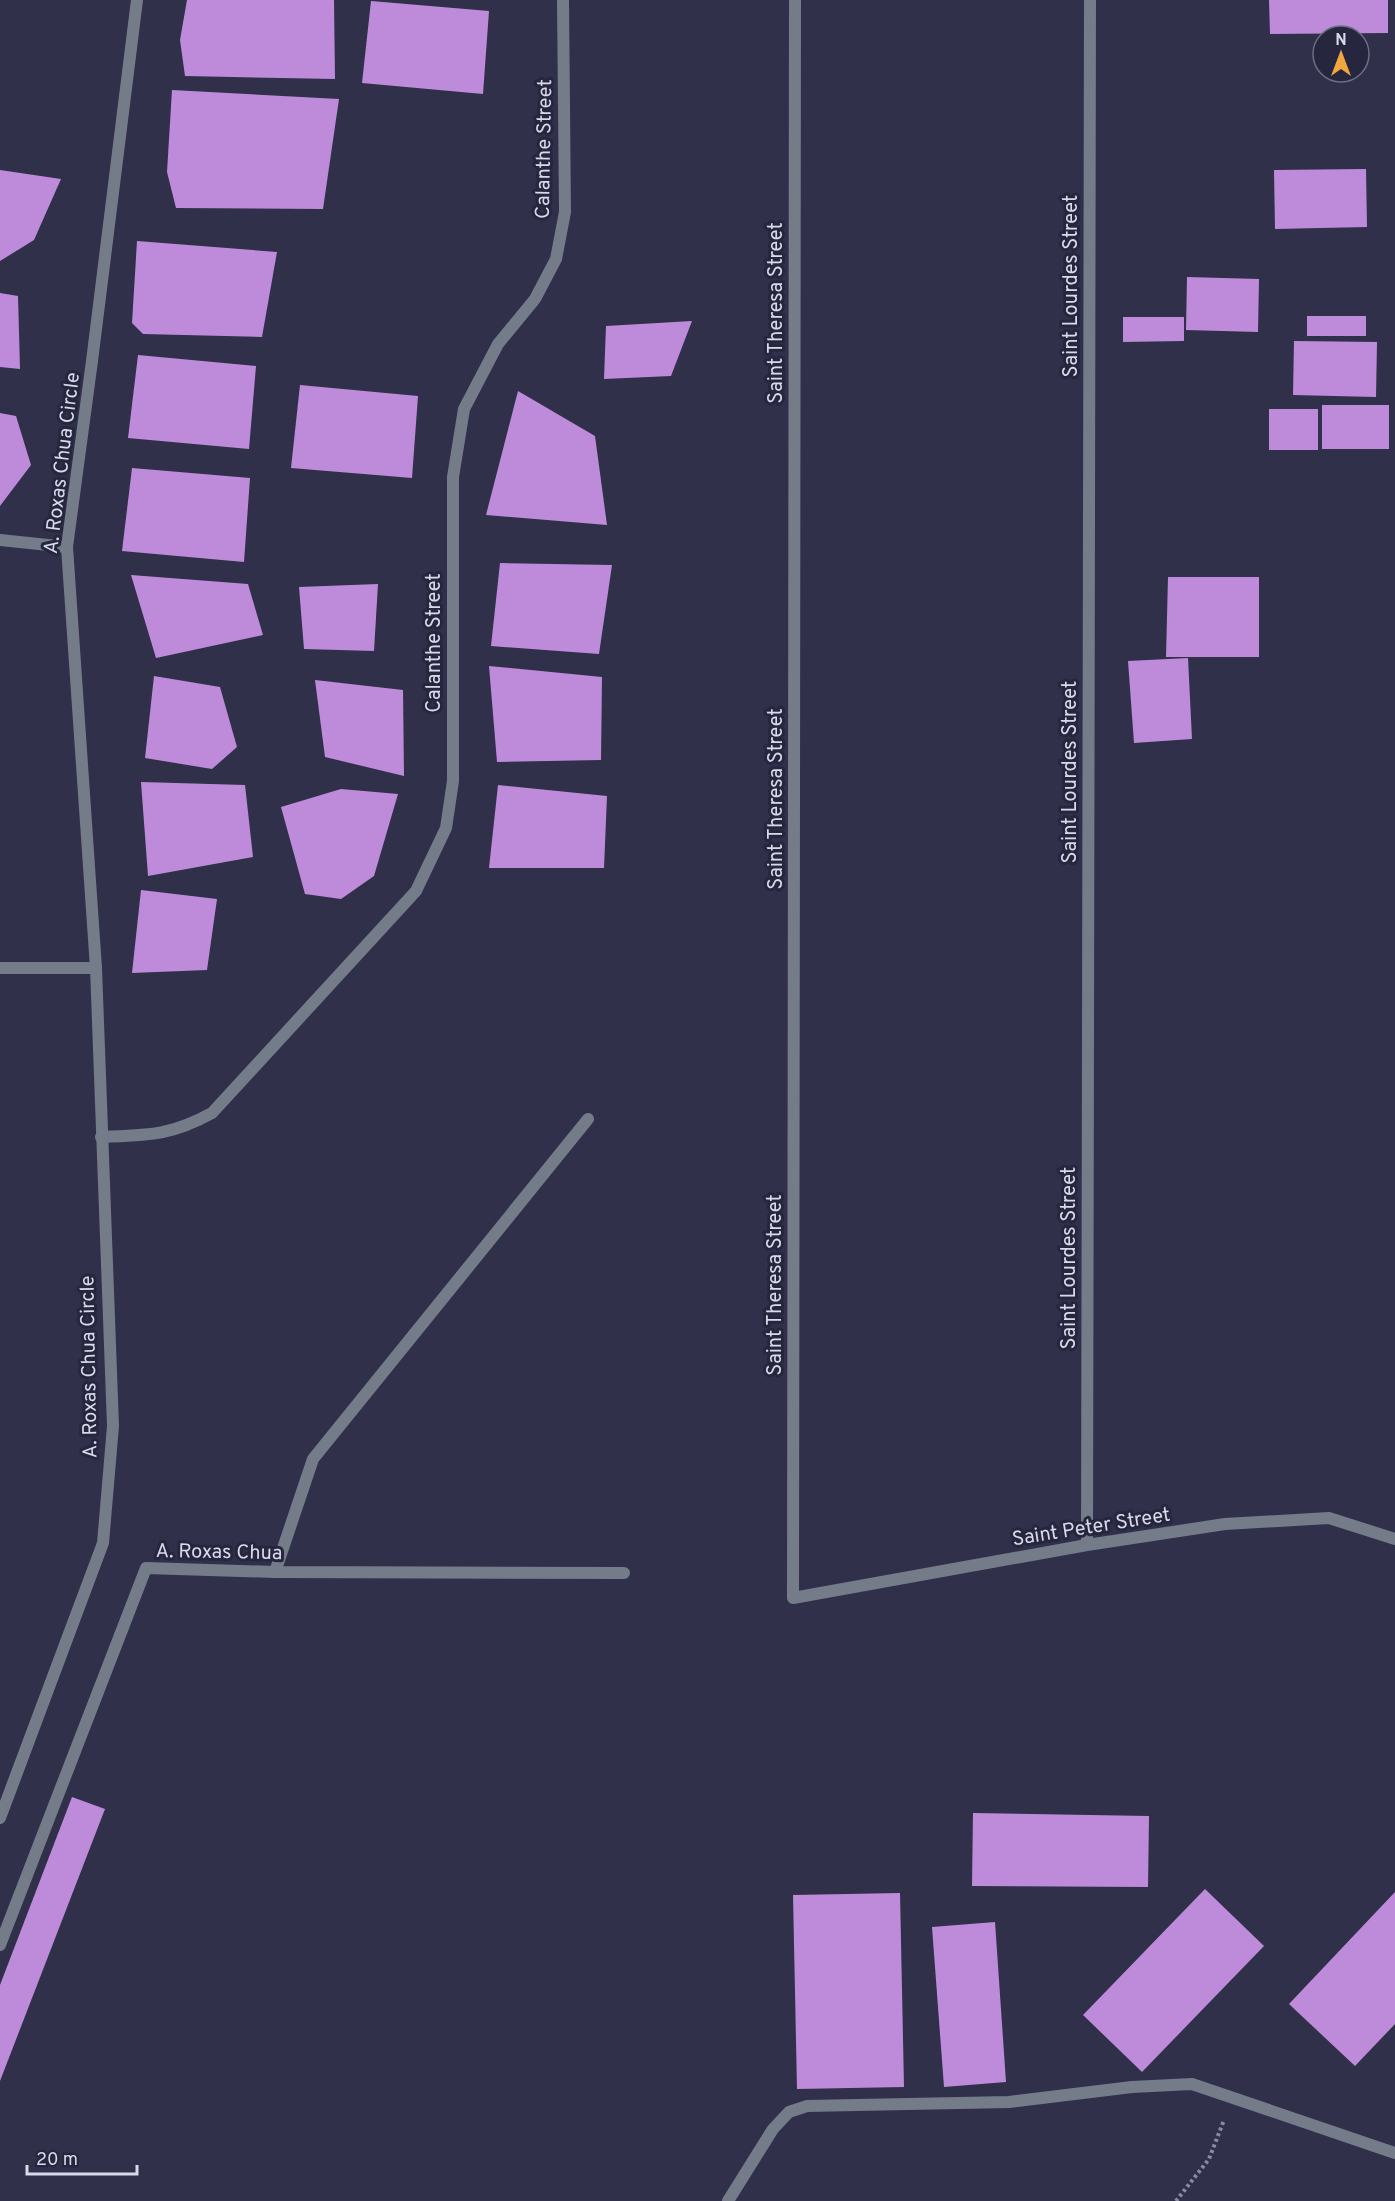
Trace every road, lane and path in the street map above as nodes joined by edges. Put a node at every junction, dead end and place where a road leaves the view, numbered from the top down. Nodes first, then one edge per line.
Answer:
1 (136, 0) edge
2 (563, 0) edge
3 (795, 0) edge
4 (1090, 0) edge
5 (0, 540) edge
6 (67, 547) junction
7 (0, 968) edge
8 (96, 968) junction
9 (588, 1119) dead end
10 (101, 1137) junction
11 (1395, 1539) edge
12 (1087, 1545) junction
13 (275, 1572) junction
14 (624, 1573) dead end
15 (793, 1598) joint
16 (0, 1818) edge
17 (0, 1945) edge
18 (1233, 2097) junction
19 (1395, 2153) edge
20 (728, 2201) edge
21 (1176, 2201) edge

1 - 6 street, A. Roxas Chua Circle
2 - 10 street, Calanthe Street
3 - 15 street, Saint Theresa Street
4 - 12 street, Saint Lourdes Street
5 - 6 street
6 - 8 street, A. Roxas Chua Circle
7 - 8 street
8 - 10 street, A. Roxas Chua Circle
9 - 13 street
10 - 16 street, A. Roxas Chua Circle
11 - 12 street, Saint Peter Street
12 - 15 street, Saint Peter Street
13 - 14 street, A. Roxas Chua
13 - 17 street, A. Roxas Chua
18 - 19 street
18 - 20 street
18 - 21 path

